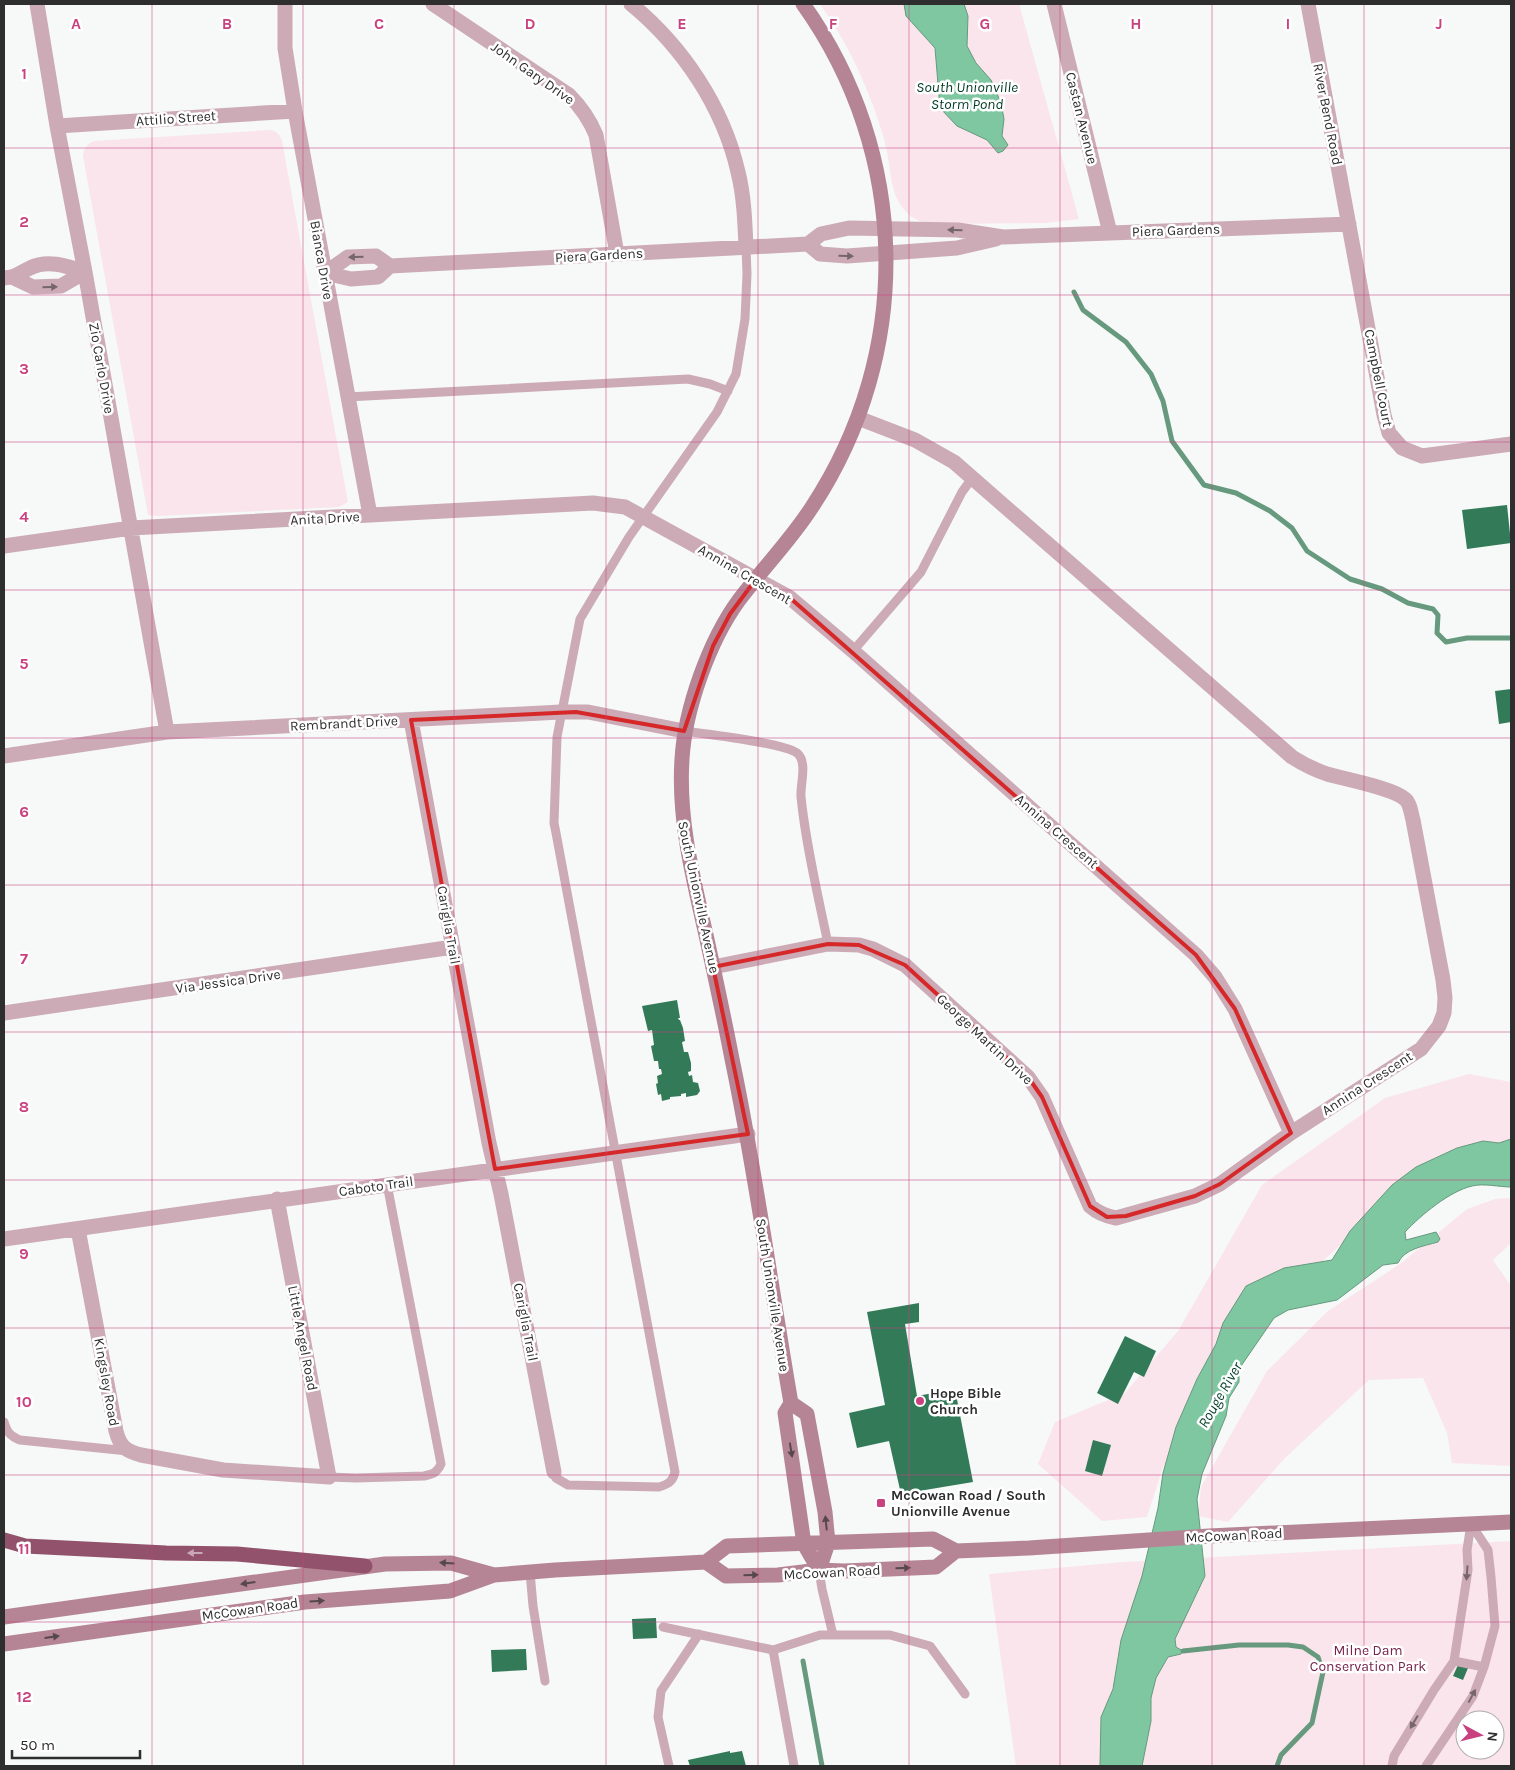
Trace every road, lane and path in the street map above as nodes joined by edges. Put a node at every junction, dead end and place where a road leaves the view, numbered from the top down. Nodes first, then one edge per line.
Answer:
1 (37, 4) edge
2 (285, 4) edge
3 (432, 4) edge
4 (631, 4) edge
5 (803, 4) edge
6 (1054, 4) edge
7 (1308, 4) edge
8 (295, 110) junction
9 (57, 126) junction
10 (1349, 224) junction
11 (885, 228) junction
12 (1110, 233) junction
13 (1003, 237) junction
14 (808, 244) junction
15 (746, 248) junction
16 (617, 254) junction
17 (887, 254) junction
18 (390, 266) junction
19 (85, 272) junction
20 (325, 273) junction
21 (9, 278) edge
22 (728, 391) junction
23 (348, 397) junction
24 (858, 418) junction
25 (1511, 444) edge
26 (973, 477) junction
27 (370, 515) junction
28 (644, 517) junction
29 (131, 528) junction
30 (4, 546) edge
31 (756, 578) junction
32 (853, 651) junction
33 (561, 712) junction
34 (411, 720) junction
35 (684, 731) junction
36 (167, 732) junction
37 (4, 756) edge
38 (828, 944) junction
39 (453, 947) junction
40 (713, 967) junction
41 (4, 1013) edge
42 (1291, 1133) junction
43 (748, 1134) junction
44 (616, 1152) junction
45 (496, 1169) junction
46 (387, 1184) junction
47 (277, 1199) junction
48 (78, 1228) junction
49 (4, 1239) edge
50 (790, 1403) junction
51 (4, 1422) edge
52 (128, 1451) junction
53 (554, 1472) joint
54 (329, 1477) junction
55 (1511, 1522) edge
56 (1471, 1524) junction
57 (4, 1540) edge
58 (828, 1543) junction
59 (804, 1544) junction
60 (956, 1550) junction
61 (706, 1562) junction
62 (365, 1566) junction
63 (819, 1570) junction
64 (530, 1572) junction
65 (494, 1576) junction
66 (4, 1617) edge
67 (663, 1627) dead end
68 (699, 1634) junction
69 (833, 1636) junction
70 (4, 1644) edge
71 (773, 1650) junction
72 (1454, 1661) junction
73 (1484, 1667) junction
74 (545, 1681) dead end
75 (965, 1694) dead end
76 (669, 1766) edge
77 (794, 1766) edge
78 (1392, 1766) edge
79 (1426, 1766) edge

1 - 9 street, Zio Carlo Drive
2 - 8 street, Bianca Drive
3 - 16 street, John Gary Drive
4 - 15 street
5 - 11 main road, South Unionville Avenue
6 - 12 street, Castan Avenue
7 - 10 street, River Bend Road
8 - 9 street, Attilio Street
8 - 20 street, Bianca Drive
9 - 19 street, Zio Carlo Drive
10 - 12 street, Piera Gardens
10 - 25 street, Campbell Court
13 -> 11 street, Piera Gardens
11 - 14 street, Piera Gardens
11 - 17 main road, South Unionville Avenue
12 - 13 street, Piera Gardens
13 - 17 street, Piera Gardens
14 - 15 street, Piera Gardens
14 -> 17 street, Piera Gardens
15 - 16 street, Piera Gardens
15 - 22 lane, Cariglia Trail
16 - 18 street, Piera Gardens
17 - 24 main road, South Unionville Avenue
18 - 20 street, Piera Gardens
18 -> 20 street, Piera Gardens
19 - 21 street
21 -> 19 street
19 - 29 street, Zio Carlo Drive
20 - 23 street, Bianca Drive
22 - 23 lane
22 - 28 lane, Cariglia Trail
23 - 27 street, Bianca Drive
24 - 26 street, Annina Crescent
24 - 31 main road, South Unionville Avenue
26 - 32 lane
26 - 42 street, Annina Crescent
27 - 28 street, Anita Drive
27 - 29 street, Anita Drive
28 - 31 street, Annina Crescent
28 - 33 lane, Cariglia Trail
29 - 30 street, Anita Drive
29 - 36 street, Zio Carlo Drive
31 - 32 street, Annina Crescent
31 - 35 main road, South Unionville Avenue
32 - 42 street, Annina Crescent
33 - 34 street, Rembrandt Drive
33 - 35 street, Rembrandt Drive
33 - 44 lane, Cariglia Trail
34 - 36 street, Rembrandt Drive
34 - 39 street, Cariglia Trail
35 - 38 lane
35 - 40 main road, South Unionville Avenue
36 - 37 street, Rembrandt Drive
38 - 40 street, George Martin Drive
38 - 42 street, George Martin Drive
39 - 41 street, Via Jessica Drive
39 - 45 street, Cariglia Trail
40 - 43 main road, South Unionville Avenue
43 - 44 street, Caboto Trail
43 - 50 main road, South Unionville Avenue
44 - 45 street, Caboto Trail
44 - 53 lane, Cariglia Trail
45 - 46 street, Caboto Trail
45 - 53 street, Cariglia Trail
46 - 47 street, Caboto Trail
46 - 54 lane
47 - 48 street, Caboto Trail
47 - 54 street, Little Angel Road
48 - 49 street, Caboto Trail
48 - 52 street, Kingsley Road
58 -> 50 main road
50 -> 59 main road, South Unionville Avenue
51 - 52 lane
52 - 54 street
55 - 56 main road, McCowan Road
56 - 60 main road, McCowan Road
56 -> 72 lane
56 - 73 lane
62 -> 57 highway
58 - 59 main road, McCowan Road
58 - 60 main road, McCowan Road
58 - 63 main road
59 - 61 main road, McCowan Road
59 - 63 main road, South Unionville Avenue
63 -> 60 main road, McCowan Road
61 -> 63 main road, McCowan Road
61 - 64 main road, McCowan Road
65 -> 62 main road, McCowan Road
62 -> 66 main road, McCowan Road
63 - 69 lane
64 - 65 main road, McCowan Road
64 - 74 lane
70 -> 65 main road, McCowan Road
67 - 68 lane
68 - 71 lane
68 - 76 lane
69 - 71 lane
69 - 75 lane
71 - 77 lane
72 - 73 lane
72 -> 78 lane
79 -> 73 lane

